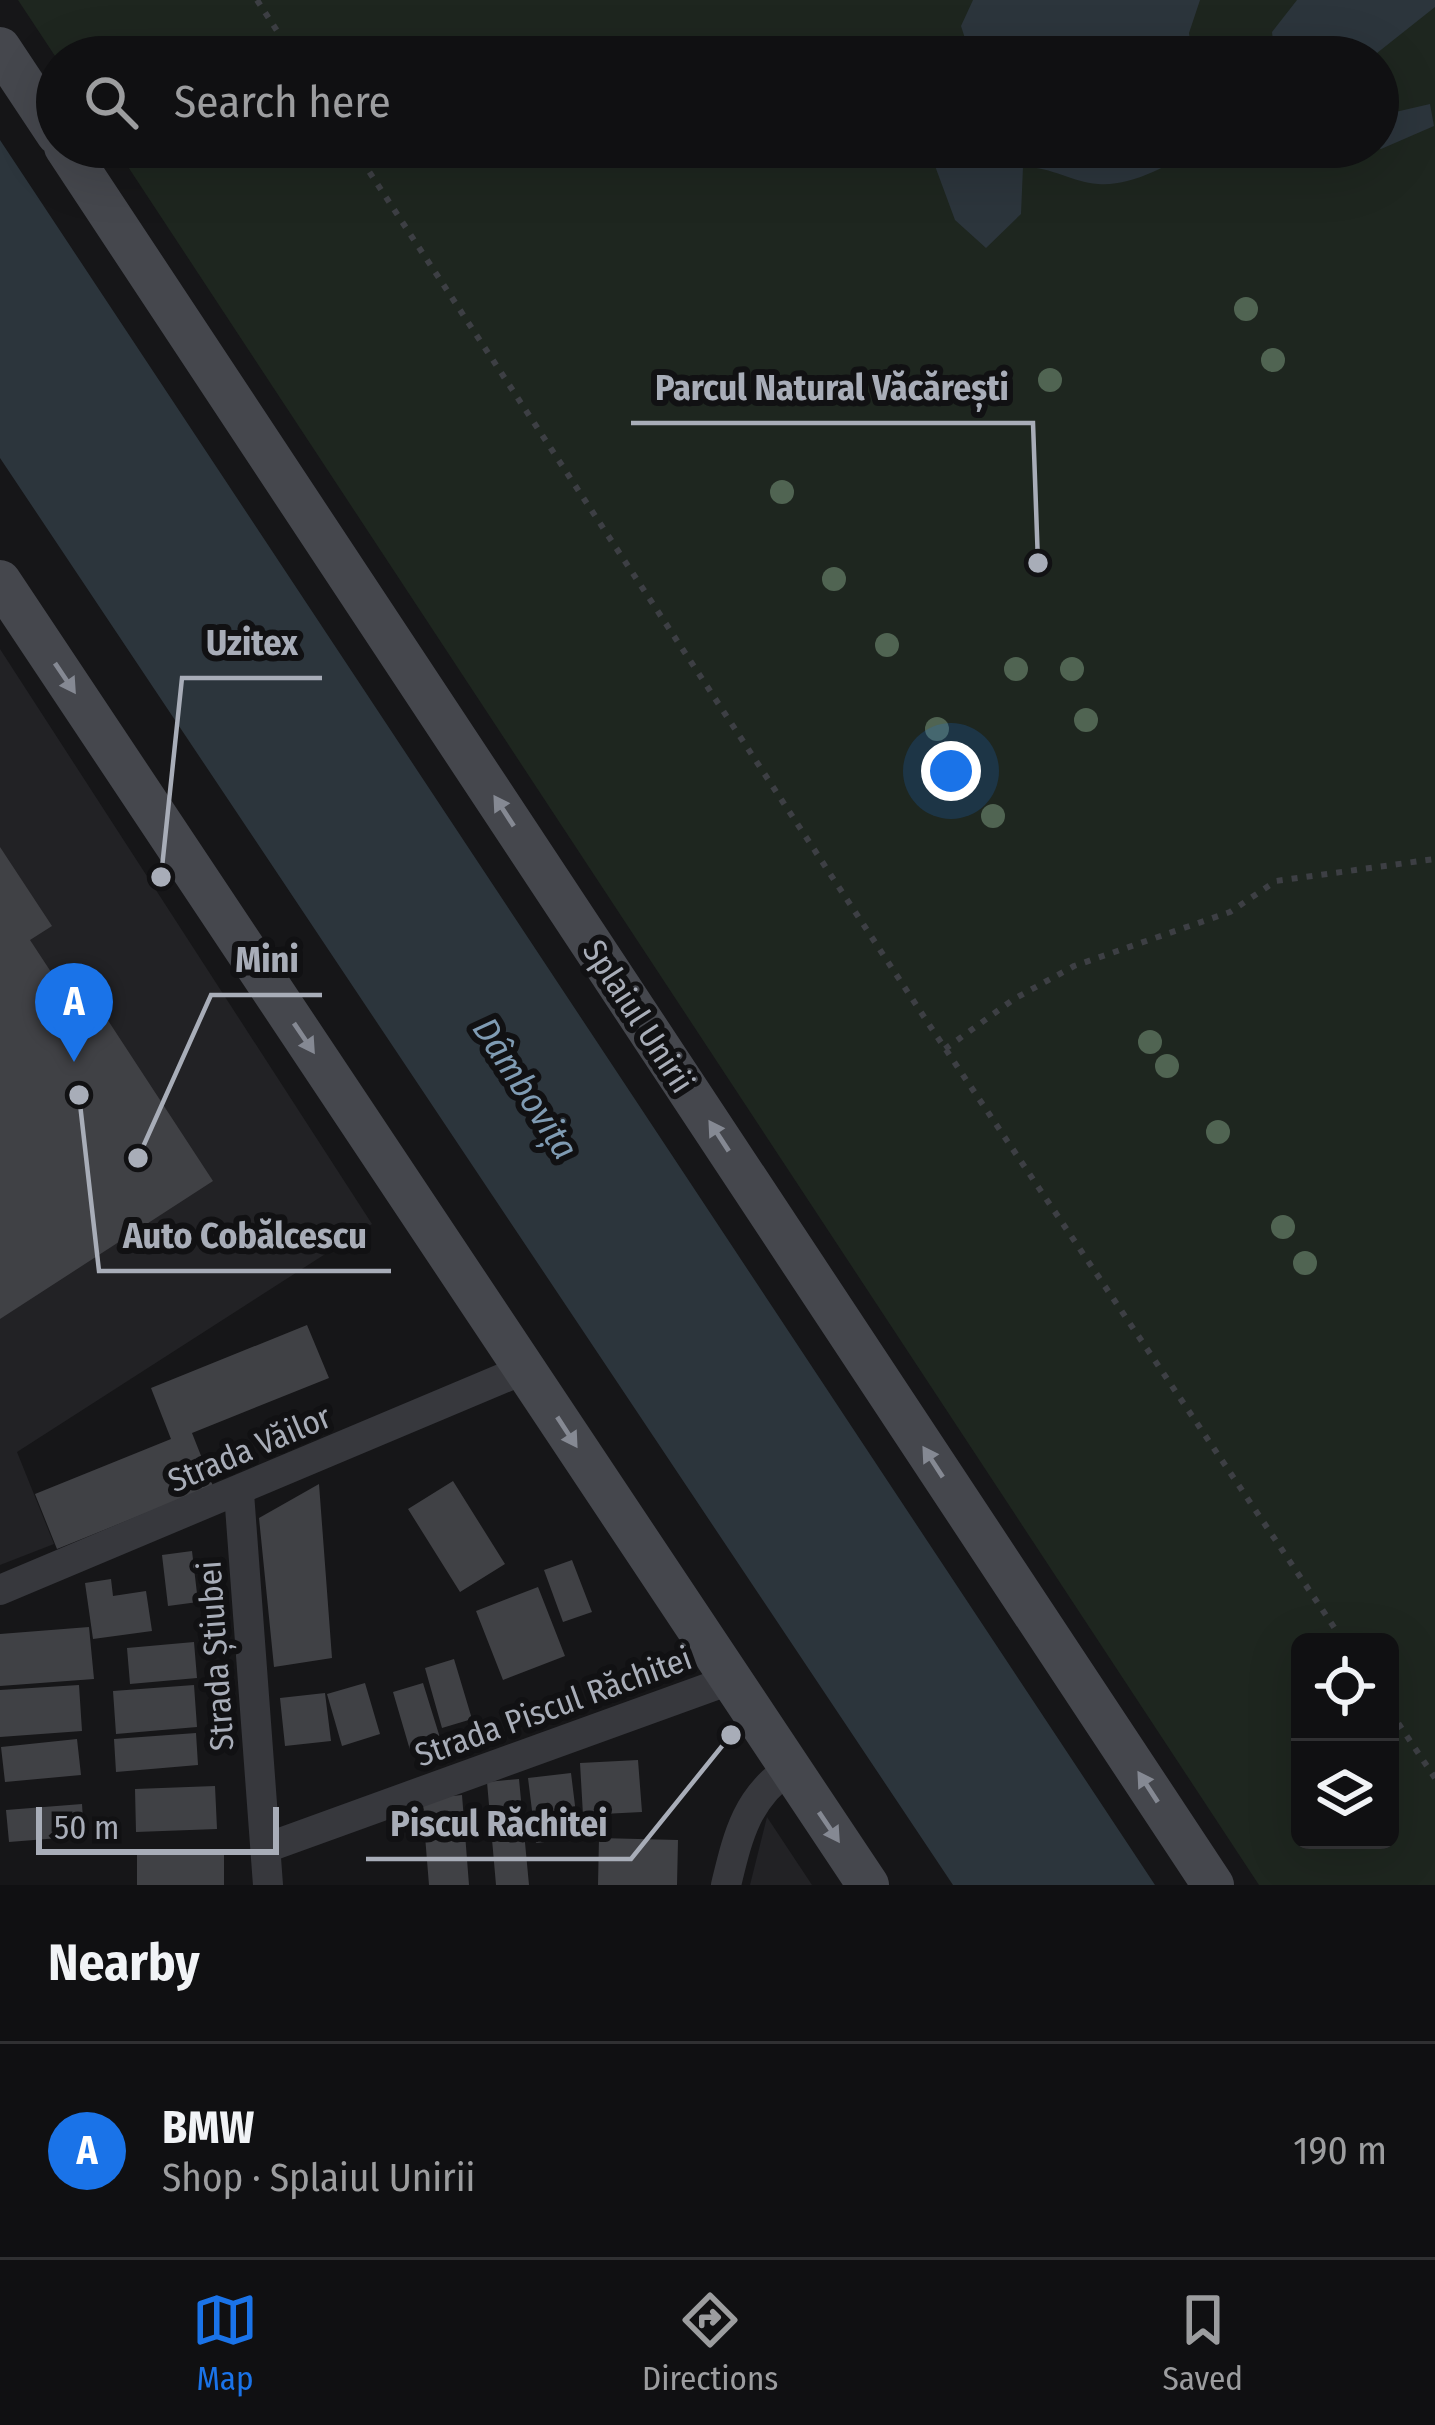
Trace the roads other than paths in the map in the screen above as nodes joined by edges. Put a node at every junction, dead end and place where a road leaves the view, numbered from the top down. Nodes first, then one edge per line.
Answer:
1 (0, 48) edge
2 (36, 102) edge
3 (79, 168) edge
4 (0, 581) edge
5 (525, 1369) junction
6 (239, 1493) junction
7 (0, 1590) edge
8 (730, 1680) junction
9 (790, 1768) junction
10 (266, 1848) junction
11 (268, 1885) edge
12 (725, 1885) edge
13 (868, 1885) edge
14 (1213, 1885) edge

1 - 2 main road
14 -> 3 main road, Splaiul Unirii
4 -> 5 main road
5 - 6 street, Strada Văilor
5 -> 8 main road
6 - 7 street, Strada Văilor
6 - 10 street, Strada Știubei
8 - 9 main road
8 - 10 street, Strada Piscul Răchitei
9 - 12 street
9 -> 13 main road
10 - 11 street, Strada Știubei

